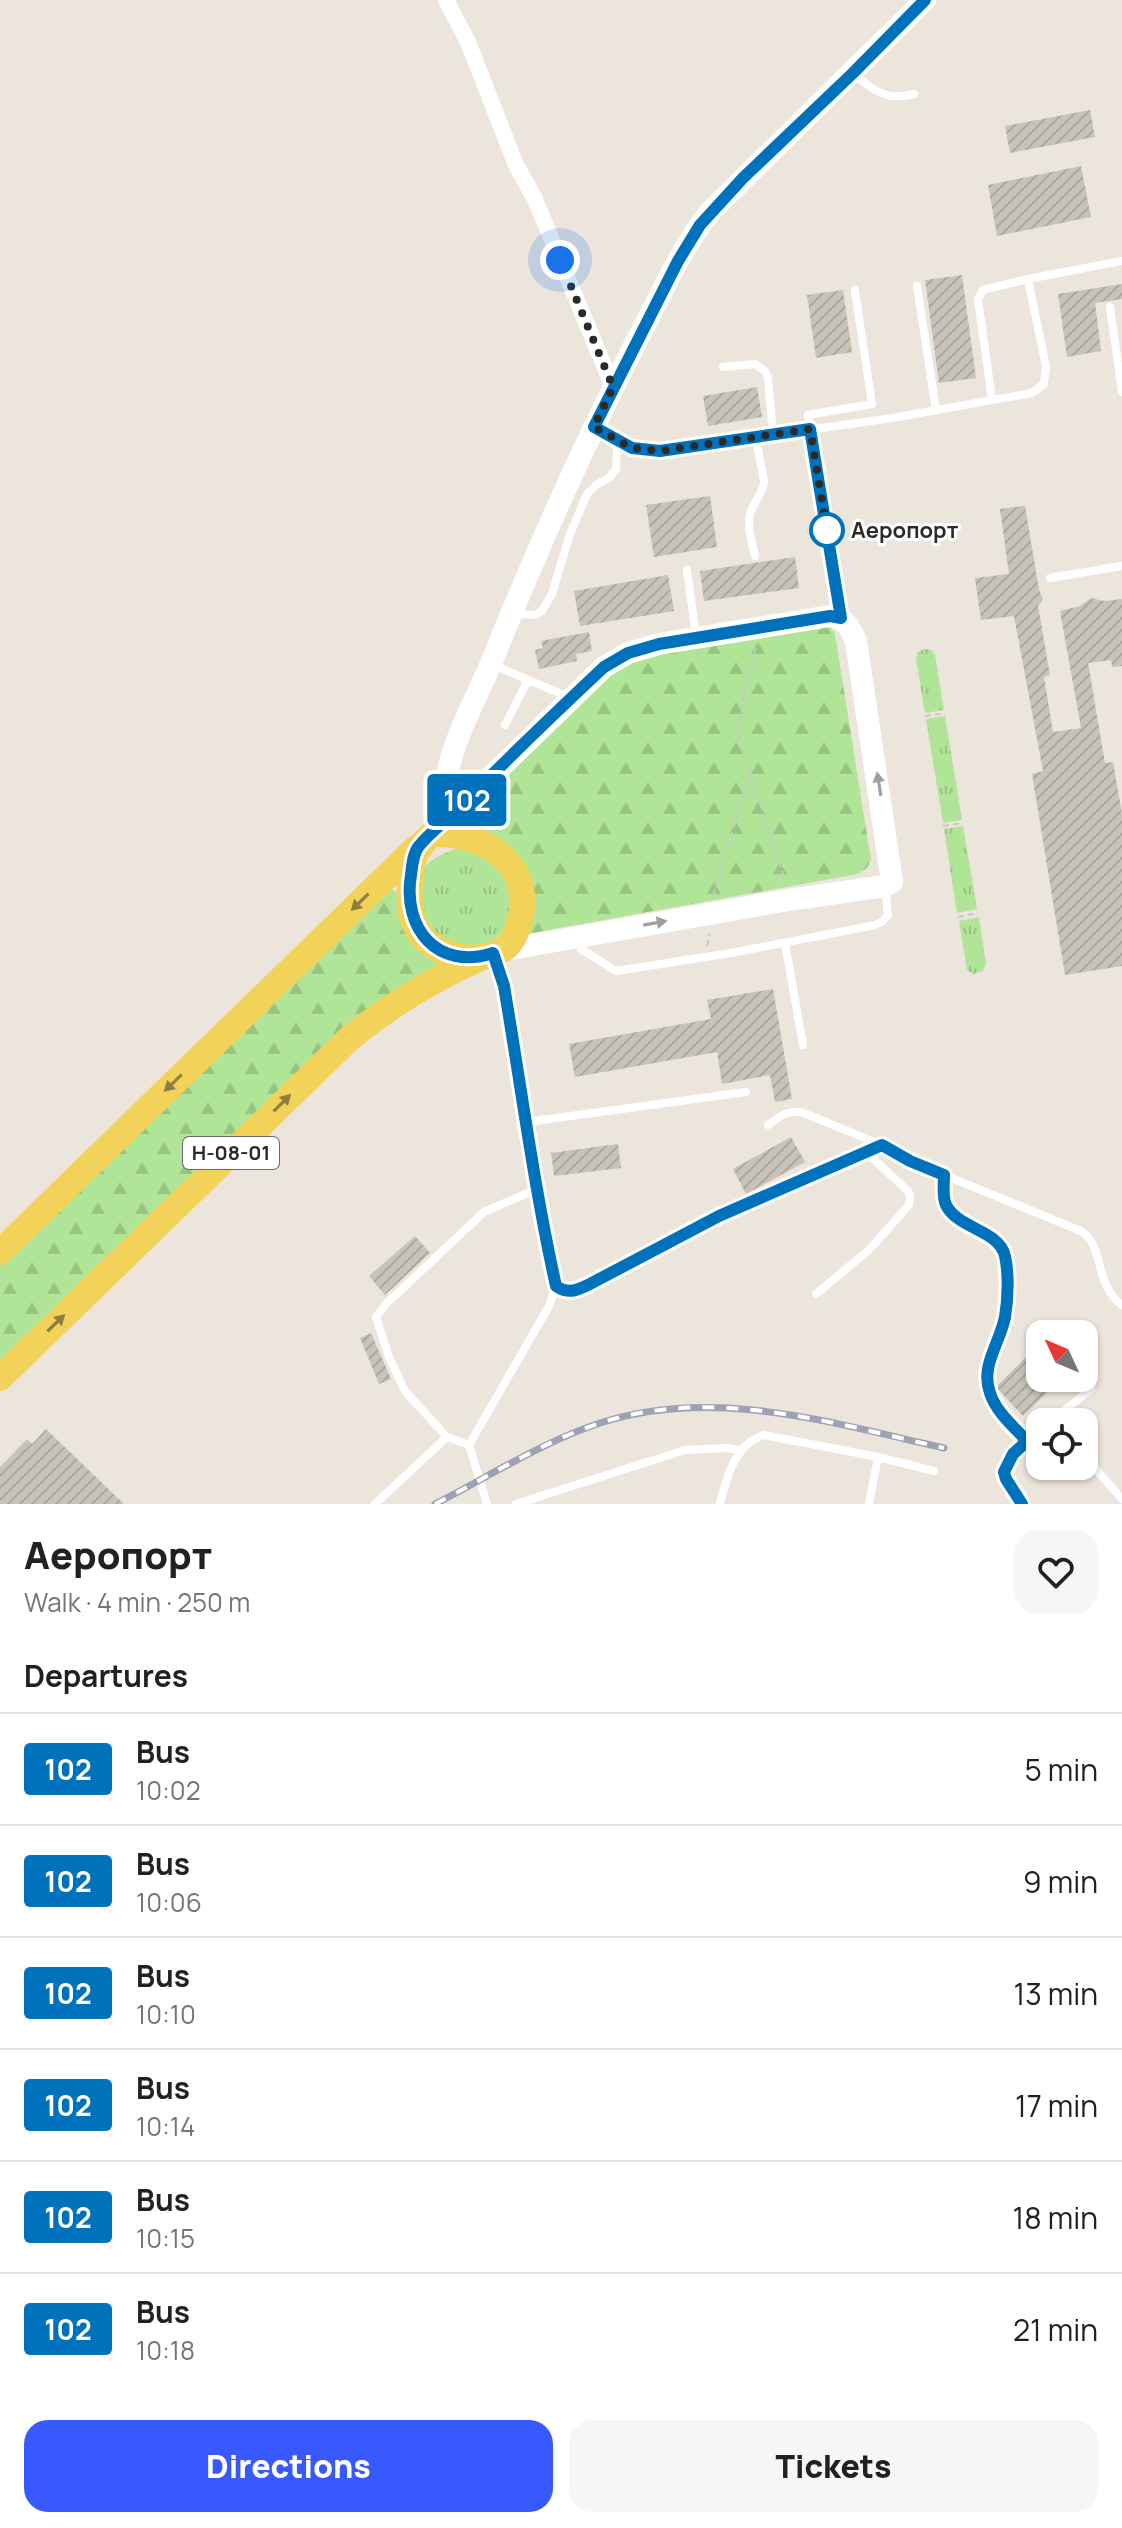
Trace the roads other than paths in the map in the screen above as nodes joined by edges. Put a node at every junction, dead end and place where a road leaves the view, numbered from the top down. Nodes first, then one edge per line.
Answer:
1 (446, 0) edge
2 (925, 0) edge
3 (853, 73) junction
4 (914, 94) dead end
5 (1122, 261) edge
6 (1028, 279) junction
7 (917, 286) dead end
8 (855, 290) dead end
9 (1110, 307) dead end
10 (1120, 366) edge
11 (723, 367) dead end
12 (613, 387) junction
13 (1122, 392) edge
14 (992, 400) junction
15 (936, 410) junction
16 (594, 427) junction
17 (810, 429) junction
18 (773, 435) junction
19 (756, 437) junction
20 (617, 442) junction
21 (755, 556) dead end
22 (1122, 566) edge
23 (687, 570) dead end
24 (1050, 578) dead end
25 (511, 614) junction
26 (841, 618) junction
27 (696, 637) junction
28 (491, 664) junction
29 (528, 680) junction
30 (571, 698) junction
31 (505, 725) dead end
32 (454, 814) junction
33 (424, 841) junction
34 (885, 886) junction
35 (578, 936) junction
36 (785, 943) junction
37 (493, 953) junction
38 (803, 1045) dead end
39 (746, 1092) dead end
40 (527, 1122) junction
41 (768, 1125) dead end
42 (882, 1145) junction
43 (866, 1152) junction
44 (944, 1175) junction
45 (537, 1189) junction
46 (0, 1252) edge
47 (556, 1286) junction
48 (816, 1294) dead end
49 (1122, 1305) edge
50 (0, 1378) edge
51 (1087, 1392) edge
52 (1068, 1408) edge
53 (447, 1437) junction
54 (1026, 1440) edge
55 (1026, 1442) edge
56 (469, 1445) junction
57 (741, 1451) junction
58 (878, 1457) junction
59 (934, 1471) dead end
60 (1098, 1472) edge
61 (1122, 1499) edge
62 (375, 1504) edge
63 (487, 1504) edge
64 (516, 1504) edge
65 (720, 1504) edge
66 (869, 1504) edge
67 (1022, 1504) edge

1 - 12 street
2 - 3 main road
3 - 4 lane
3 - 12 main road
5 - 6 lane
6 - 14 lane
6 - 14 lane
7 - 15 lane
8 - 17 lane
9 - 10 lane
10 - 13 lane
11 - 18 lane
12 - 16 main road
14 - 15 lane
15 - 17 lane
16 - 20 lane
16 - 25 main road
17 - 18 lane
17 - 26 lane
18 - 19 lane
19 - 20 lane
19 - 21 lane
20 - 25 lane
22 - 24 lane
23 - 27 lane
25 - 28 main road
26 - 27 main road
34 -> 26 main road
27 - 30 main road
28 - 29 lane
28 - 32 main road
29 - 30 lane
29 - 31 lane
30 - 32 main road
32 - 33 main road
33 - 37 main road, Н-08-01
33 - 37 main road
33 -> 46 main road
35 -> 34 main road, Н-08-01
34 - 36 lane
35 - 36 lane
35 - 37 main road, Н-08-01
36 - 38 lane
37 - 40 lane
50 -> 37 main road, Н-08-01
39 - 40 lane
40 - 45 lane
41 - 42 lane
42 - 43 lane
42 - 44 lane
43 - 47 lane
43 - 48 lane
44 - 49 lane
44 - 54 lane
45 - 47 lane
45 - 53 lane
47 - 56 lane
51 - 52 lane
53 - 56 lane
53 - 62 lane
55 - 67 lane
56 - 63 lane
57 - 58 lane
57 - 64 lane
57 - 65 lane
58 - 59 lane
58 - 66 lane
60 - 61 lane

